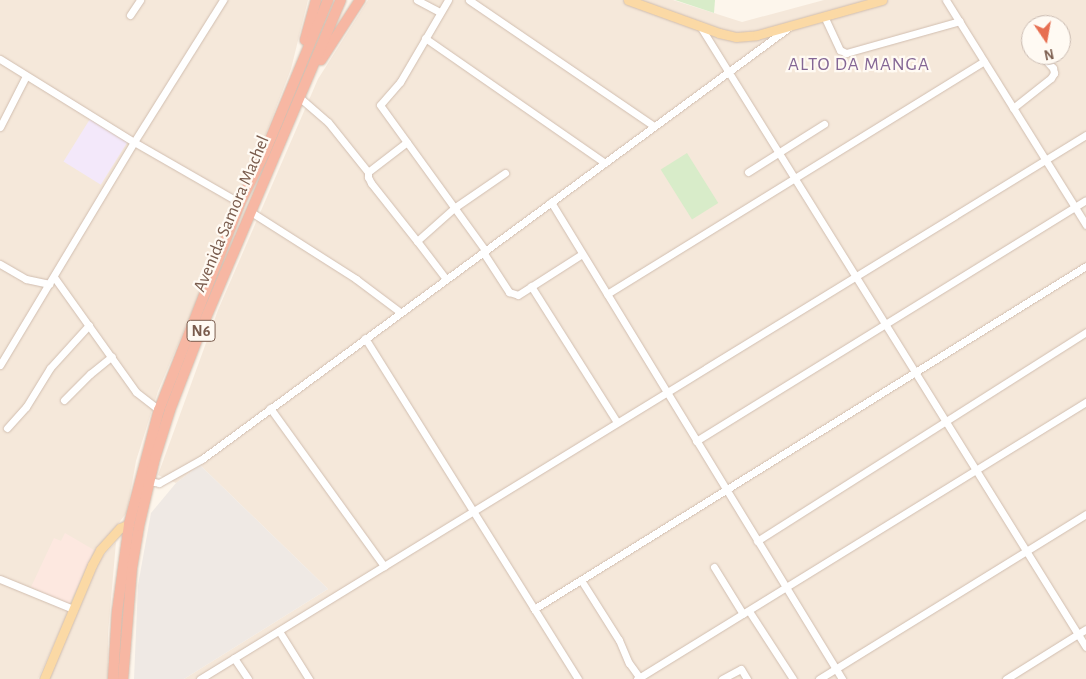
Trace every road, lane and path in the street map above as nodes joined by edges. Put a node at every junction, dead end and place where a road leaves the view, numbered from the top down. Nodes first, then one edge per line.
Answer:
1 (140, 0) edge
2 (224, 0) edge
3 (316, 0) edge
4 (328, 0) edge
5 (341, 0) edge
6 (360, 0) edge
7 (417, 0) edge
8 (448, 0) edge
9 (469, 0) edge
10 (628, 0) edge
11 (882, 0) edge
12 (946, 0) edge
13 (440, 12) junction
14 (130, 15) dead end
15 (824, 16) junction
16 (960, 21) junction
17 (793, 25) junction
18 (700, 26) junction
19 (425, 38) junction
20 (0, 59) edge
21 (302, 61) junction
22 (984, 61) junction
23 (1049, 65) edge
24 (728, 72) junction
25 (26, 76) junction
26 (307, 80) junction
27 (299, 97) junction
28 (1013, 108) junction
29 (824, 124) dead end
30 (654, 126) junction
31 (0, 127) edge
32 (1086, 135) edge
33 (134, 142) junction
34 (406, 142) junction
35 (778, 153) junction
36 (1045, 160) junction
37 (605, 164) junction
38 (368, 172) junction
39 (748, 172) dead end
40 (505, 173) dead end
41 (794, 179) junction
42 (1086, 200) edge
43 (550, 202) junction
44 (240, 203) junction
45 (1075, 207) junction
46 (454, 208) junction
47 (250, 212) junction
48 (1086, 225) edge
49 (417, 240) junction
50 (484, 251) junction
51 (582, 254) junction
52 (0, 265) edge
53 (1086, 266) edge
54 (855, 276) junction
55 (54, 278) junction
56 (446, 278) junction
57 (49, 284) junction
58 (531, 286) junction
59 (607, 294) junction
60 (400, 312) junction
61 (885, 324) junction
62 (90, 325) junction
63 (1086, 332) edge
64 (365, 338) junction
65 (112, 356) junction
66 (0, 365) edge
67 (915, 373) junction
68 (667, 392) junction
69 (64, 400) dead end
70 (1086, 402) edge
71 (270, 408) junction
72 (159, 410) junction
73 (945, 421) junction
74 (617, 422) junction
75 (7, 428) dead end
76 (696, 441) junction
77 (975, 469) junction
78 (149, 481) junction
79 (726, 490) junction
80 (473, 511) junction
81 (1086, 514) edge
82 (129, 524) junction
83 (757, 540) junction
84 (1026, 551) junction
85 (384, 566) junction
86 (714, 567) dead end
87 (0, 579) edge
88 (581, 580) junction
89 (786, 586) junction
90 (73, 609) junction
91 (534, 609) junction
92 (746, 613) junction
93 (1086, 629) edge
94 (279, 631) junction
95 (1078, 634) junction
96 (1086, 648) edge
97 (234, 658) junction
98 (836, 669) junction
99 (638, 678) edge
100 (44, 679) edge
101 (114, 679) edge
102 (124, 679) edge
103 (200, 679) edge
104 (248, 679) edge
105 (309, 679) edge
106 (578, 679) edge
107 (722, 679) edge
108 (748, 679) edge
109 (793, 679) edge
110 (819, 679) edge
111 (842, 679) edge
112 (1007, 679) edge

1 - 14 street
2 - 33 street
3 - 21 highway
4 - 21 highway, Avenida Samora Machel / N6
5 - 26 highway, Avenida Samora Machel / N6
6 - 26 highway
7 - 13 street
8 - 13 street
9 - 30 street
10 - 18 main road
11 - 15 main road
12 - 16 street
13 - 19 street
15 - 16 street
15 - 17 main road
16 - 22 street
17 - 18 main road
17 - 24 street
18 - 24 street
19 - 34 street
19 - 37 street
20 - 25 street
21 - 44 highway, Avenida Samora Machel / N6
22 - 28 street
22 - 41 street
23 - 28 street
24 - 30 street
24 - 35 street
25 - 31 street
25 - 33 street
26 - 27 highway, Avenida Samora Machel / N6
27 - 38 street
27 - 47 highway, Avenida Samora Machel / N6
28 - 36 street
29 - 35 street
30 - 37 street
32 - 36 street
33 - 44 street
33 - 55 street
34 - 38 street
34 - 46 street
35 - 39 street
35 - 41 street
36 - 45 street
36 - 54 street
37 - 43 street
38 - 49 street
40 - 46 street
41 - 54 street
41 - 59 street
42 - 45 street
43 - 50 street
43 - 51 street
44 - 72 highway, Avenida Samora Machel / N6
45 - 48 street
45 - 61 street
46 - 49 street
46 - 50 street
47 - 60 street
47 - 78 highway, Avenida Samora Machel / N6
49 - 56 street
50 - 56 street
50 - 58 street
51 - 58 street
51 - 59 street
52 - 57 street
53 - 67 street
54 - 61 street
54 - 68 street
55 - 57 street
55 - 62 street
56 - 60 street
57 - 66 street
58 - 74 street
59 - 68 street
60 - 64 street
61 - 67 street
61 - 76 street
62 - 65 street
62 - 75 street
63 - 73 street
64 - 71 street
64 - 80 street
65 - 69 street
65 - 72 street
67 - 73 street
67 - 79 street
68 - 74 street
68 - 76 street
70 - 77 street
71 - 78 street
71 - 85 street
72 - 82 highway, Avenida Samora Machel / N6
73 - 77 street
73 - 83 street
74 - 80 street
76 - 79 street
77 - 84 street
77 - 89 street
78 - 102 highway, Avenida Samora Machel / N6
79 - 83 street
79 - 88 street
80 - 85 street
80 - 91 street
81 - 84 street
82 - 90 main road
82 - 101 highway, Avenida Samora Machel / N6
83 - 89 street
84 - 95 street
84 - 98 street
85 - 94 street
86 - 92 street
87 - 90 street
88 - 91 street
88 - 99 street
89 - 92 street
89 - 98 street
90 - 100 main road
91 - 106 street
92 - 99 street
92 - 109 street
93 - 95 street
94 - 97 street
94 - 105 street
95 - 96 street
95 - 112 street
97 - 103 street
97 - 104 street
98 - 110 street
98 - 111 street
107 - 108 street

